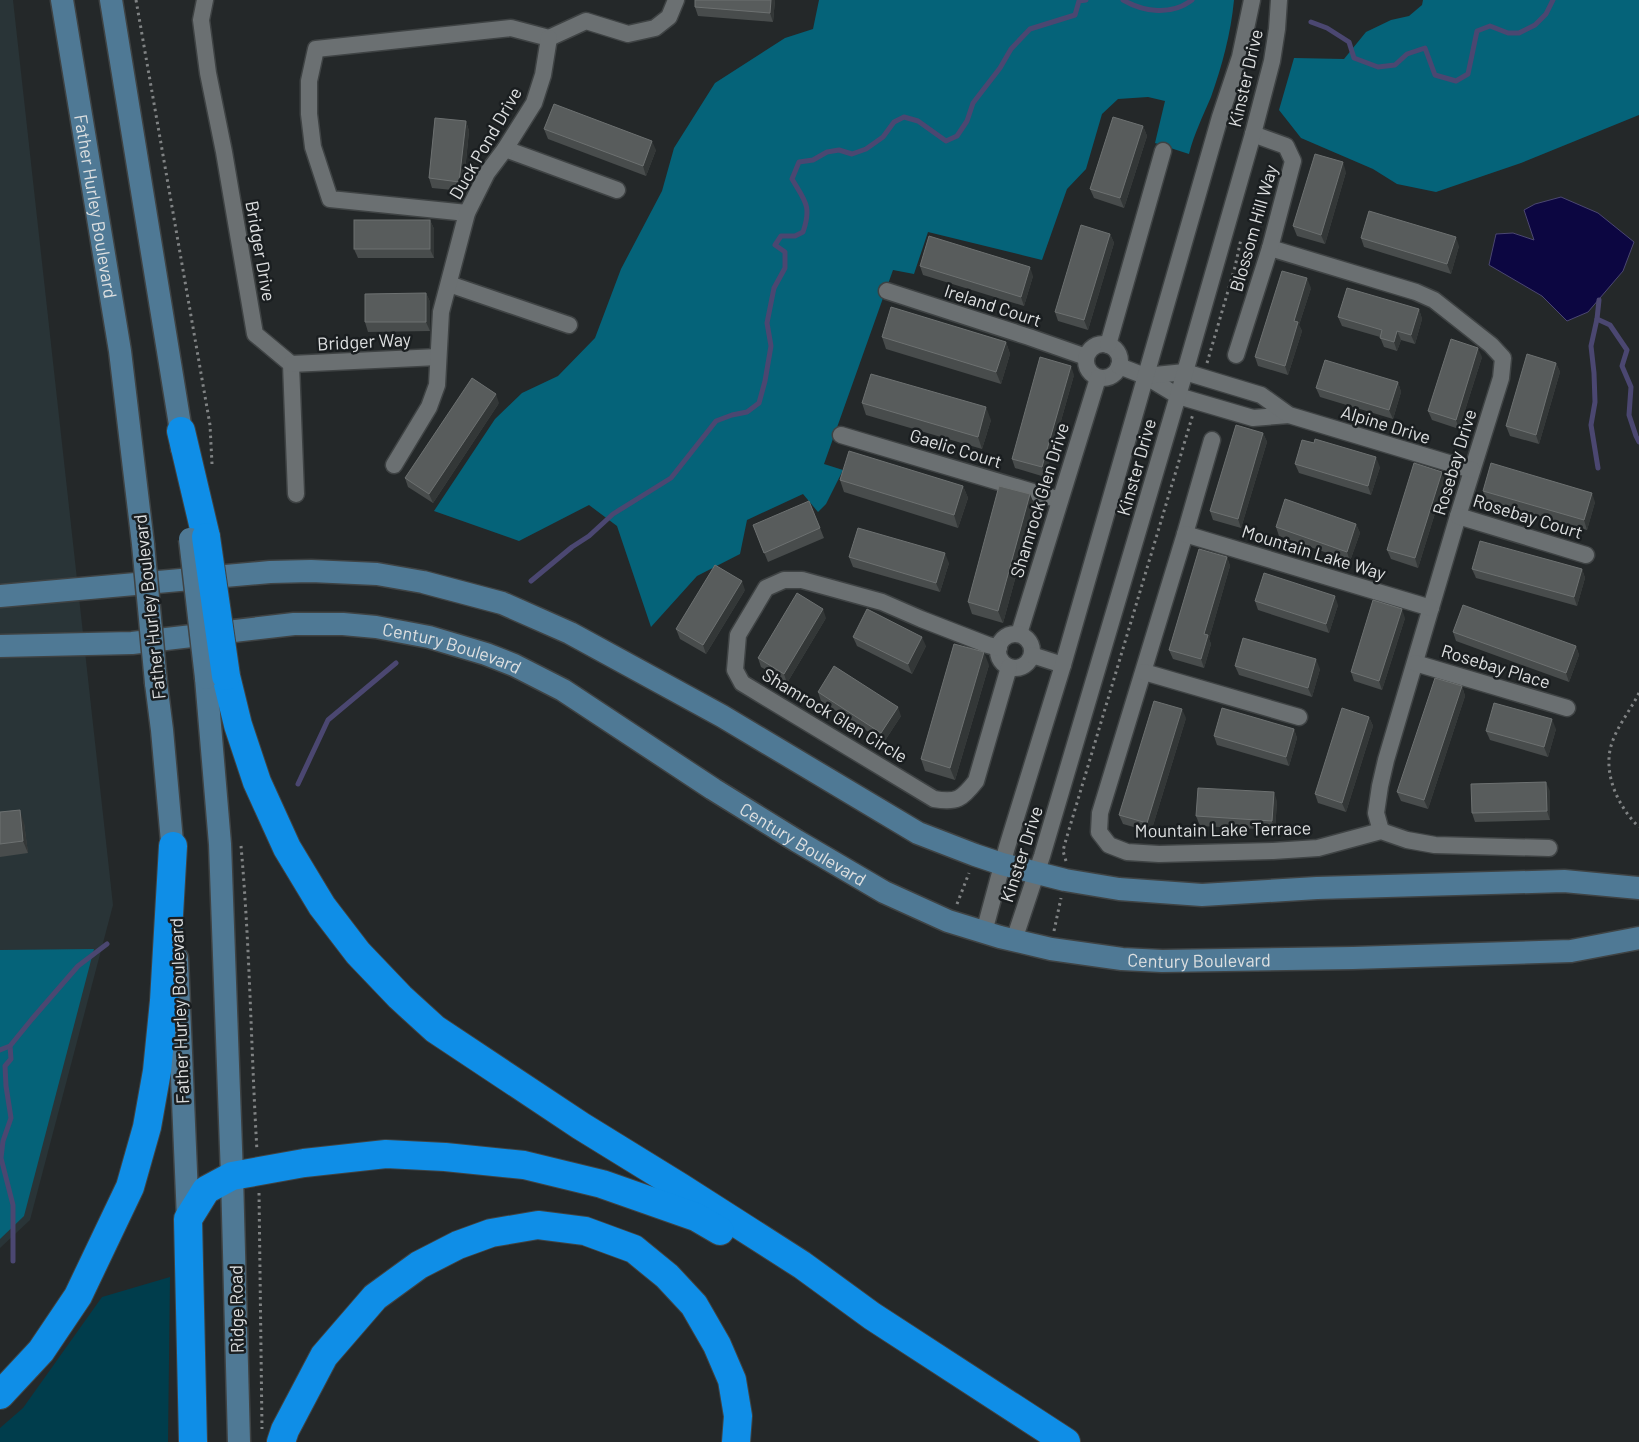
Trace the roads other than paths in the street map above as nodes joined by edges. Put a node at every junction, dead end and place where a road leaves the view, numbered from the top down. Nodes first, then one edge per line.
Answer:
1 (62, 0) edge
2 (110, 0) edge
3 (205, 0) edge
4 (676, 0) edge
5 (1252, 0) edge
6 (1279, 0) edge
7 (549, 38) junction
8 (1253, 134) junction
9 (506, 149) junction
10 (1163, 151) dead end
11 (617, 190) dead end
12 (467, 212) junction
13 (1270, 248) junction
14 (448, 284) junction
15 (887, 291) dead end
16 (569, 325) dead end
17 (1108, 345) junction
18 (1236, 355) dead end
19 (438, 357) junction
20 (1086, 357) junction
21 (292, 364) junction
22 (1119, 366) junction
23 (1193, 375) junction
24 (1145, 376) junction
25 (1098, 378) junction
26 (1186, 398) junction
27 (1289, 415) junction
28 (180, 431) joint
29 (841, 435) dead end
30 (1212, 440) dead end
31 (394, 465) dead end
32 (1472, 470) junction
33 (296, 494) dead end
34 (1060, 500) junction
35 (1458, 516) junction
36 (1185, 534) junction
37 (1586, 555) dead end
38 (0, 596) edge
39 (1431, 608) junction
40 (1020, 634) junction
41 (0, 646) edge
42 (999, 648) junction
43 (1032, 655) junction
44 (1415, 663) junction
45 (1063, 665) junction
46 (1010, 667) junction
47 (1144, 672) junction
48 (216, 677) junction
49 (1567, 708) dead end
50 (1299, 717) dead end
51 (1381, 830) junction
52 (173, 846) junction
53 (1549, 848) dead end
54 (1002, 864) junction
55 (1037, 873) junction
56 (1639, 888) edge
57 (984, 932) junction
58 (1639, 938) edge
59 (1014, 940) junction
60 (232, 1176) junction
61 (188, 1219) junction
62 (872, 1316) junction
63 (0, 1394) edge
64 (271, 1437) edge
65 (193, 1442) edge
66 (238, 1442) edge
67 (736, 1442) edge
68 (1066, 1442) edge

1 - 52 street, Father Hurley Boulevard, bridge
2 - 28 street
3 - 21 street, Bridger Drive
4 - 7 street
5 - 24 street, Kinster Drive
6 - 8 street, Kinster Drive
7 - 9 street, Duck Pond Drive
7 - 12 street
8 - 13 street, Blossom Hill Way
8 - 23 street, Kinster Drive
9 - 11 street
9 - 12 street, Duck Pond Drive
10 - 17 street
12 - 14 street, Duck Pond Drive
13 - 18 street, Blossom Hill Way
13 - 32 street, Rosebay Drive
14 - 16 street
14 - 19 street, Duck Pond Drive
15 - 20 street, Ireland Court
17 - 20 street
17 - 22 street
19 - 21 street, Bridger Way
19 - 31 street, Duck Pond Drive
20 - 25 street
21 - 33 street
22 - 24 street
22 - 25 street
23 - 24 street, Alpine Drive
23 - 26 street, Kinster Drive
23 - 27 street, Alpine Drive
24 - 26 street, Alpine Drive
24 - 45 street, Kinster Drive
25 - 34 street, Shamrock Glen Drive
26 - 27 street, Alpine Drive
26 - 55 street, Kinster Drive
27 - 32 street, Alpine Drive
28 - 48 highway, bridge
29 - 34 street, Gaelic Court
30 - 36 street, Mountain Lake Terrace
32 - 35 street, Rosebay Drive
34 - 40 street, Shamrock Glen Drive
35 - 37 street, Rosebay Court
35 - 39 street, Rosebay Drive
36 - 39 street, Mountain Lake Way
36 - 47 street, Mountain Lake Terrace
38 - 54 street
39 - 44 street, Rosebay Drive
40 - 42 street
40 - 43 street
41 - 57 street, Century Boulevard
42 - 46 street
42 - 46 street, Shamrock Glen Circle
43 - 45 street
43 - 46 street
44 - 49 street, Rosebay Place
44 - 51 street, Rosebay Drive
45 - 54 street, Kinster Drive
47 - 50 street
47 - 51 street, Mountain Lake Terrace
48 - 60 street
48 - 62 highway
51 - 53 street
52 - 61 street, Father Hurley Boulevard
52 - 63 highway
54 - 55 street
54 - 57 street, Kinster Drive
55 - 56 street
55 - 59 street, Kinster Drive
57 - 59 street, Century Boulevard
58 - 59 street, Century Boulevard
60 - 61 highway
60 - 62 highway
60 - 66 street, Ridge Road
61 - 65 highway
62 - 68 highway
64 - 67 highway

